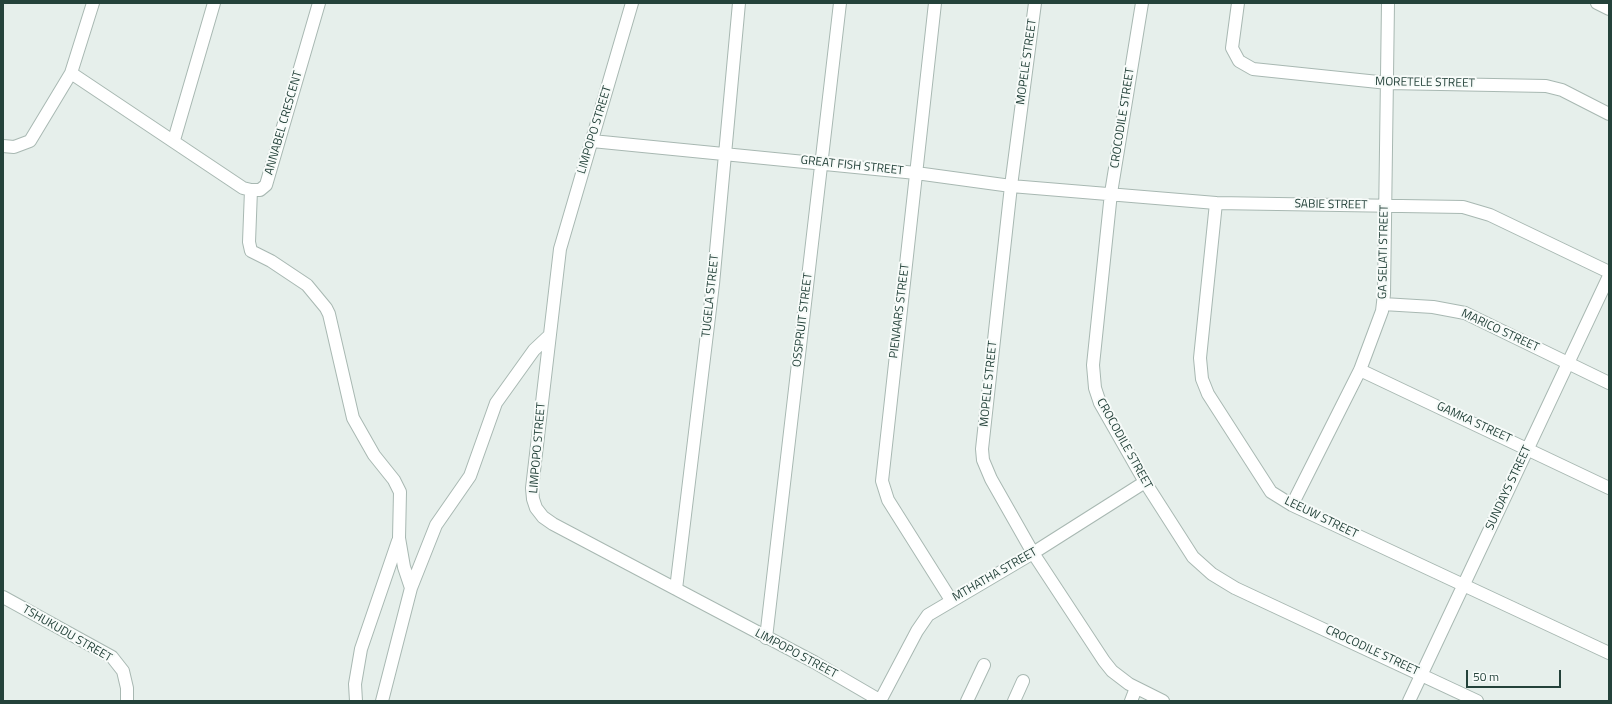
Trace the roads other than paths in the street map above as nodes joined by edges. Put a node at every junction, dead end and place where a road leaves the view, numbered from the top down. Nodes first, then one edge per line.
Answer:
1 (93, 3) edge
2 (214, 3) edge
3 (319, 3) edge
4 (632, 3) edge
5 (740, 3) edge
6 (840, 3) edge
7 (936, 3) edge
8 (1035, 3) edge
9 (1142, 3) edge
10 (1238, 3) edge
11 (1388, 3) edge
12 (1597, 3) edge
13 (1609, 9) edge
14 (71, 73) junction
15 (1388, 83) junction
16 (1609, 114) edge
17 (174, 140) junction
18 (592, 141) junction
19 (3, 146) edge
20 (724, 154) junction
21 (822, 163) junction
22 (916, 173) junction
23 (1011, 186) junction
24 (251, 190) junction
25 (1111, 193) junction
26 (1216, 203) junction
27 (1385, 207) junction
28 (1609, 272) edge
29 (1609, 276) edge
30 (1383, 304) junction
31 (550, 335) junction
32 (1568, 364) junction
33 (1360, 370) junction
34 (1609, 383) edge
35 (1528, 449) junction
36 (1145, 482) junction
37 (1609, 488) edge
38 (1292, 505) junction
39 (399, 538) junction
40 (1033, 553) junction
41 (1464, 586) junction
42 (411, 588) junction
43 (676, 589) junction
44 (3, 597) edge
45 (951, 600) junction
46 (766, 638) junction
47 (1609, 653) edge
48 (984, 665) dead end
49 (1422, 674) junction
50 (1023, 681) dead end
51 (1136, 688) junction
52 (357, 698) edge
53 (127, 701) edge
54 (382, 701) edge
55 (880, 701) edge
56 (967, 701) edge
57 (1014, 701) edge
58 (1131, 701) edge
59 (1163, 701) edge
60 (1409, 701) edge
61 (1477, 701) edge

1 - 14 street
2 - 17 street
3 - 24 street, ANNABEL CRESCENT
4 - 18 street, LIMPOPO STREET
5 - 20 street, TUGELA STREET
6 - 21 street, OSSPRUIT STREET
7 - 22 street, PIENAARS STREET
8 - 23 street, MOPELE STREET
9 - 25 street, CROCODILE STREET
10 - 15 street, MORETELE STREET
11 - 15 street, GA SELATI STREET
12 - 13 street
14 - 17 street
14 - 19 street
15 - 16 street, MORETELE STREET
15 - 27 street, GA SELATI STREET
17 - 24 street
18 - 20 street, GREAT FISH STREET
18 - 31 street, LIMPOPO STREET
20 - 21 street, GREAT FISH STREET
20 - 43 street, TUGELA STREET
21 - 22 street, GREAT FISH STREET
21 - 46 street, OSSPRUIT STREET
22 - 23 street, GREAT FISH STREET
22 - 45 street, PIENAARS STREET
23 - 25 street, GREAT FISH STREET
23 - 40 street, MOPELE STREET
24 - 39 street
25 - 26 street, SABIE STREET
25 - 36 street, CROCODILE STREET
26 - 27 street, SABIE STREET
26 - 38 street, LEEUW STREET
27 - 28 street, SABIE STREET
27 - 30 street, GA SELATI STREET
29 - 32 street, SUNDAYS STREET
30 - 32 street, MARICO STREET
30 - 33 street, GA SELATI STREET
31 - 42 street
31 - 43 street, LIMPOPO STREET
32 - 34 street, MARICO STREET
32 - 35 street, SUNDAYS STREET
33 - 35 street, GAMKA STREET
33 - 38 street, GA SELATI STREET
35 - 37 street, GAMKA STREET
35 - 41 street, SUNDAYS STREET
36 - 40 street, MTHATHA STREET
36 - 49 street, CROCODILE STREET
38 - 41 street, LEEUW STREET
39 - 42 street
39 - 52 street
40 - 45 street, MTHATHA STREET
40 - 51 street, MOPELE STREET
41 - 47 street, LEEUW STREET
41 - 49 street, SUNDAYS STREET
42 - 54 street
43 - 46 street, LIMPOPO STREET
44 - 53 street, TSHUKUDU STREET
45 - 55 street, MTHATHA STREET
46 - 55 street, LIMPOPO STREET
48 - 56 street
49 - 60 street, SUNDAYS STREET
49 - 61 street, CROCODILE STREET
50 - 57 street
51 - 58 street
51 - 59 street, MOPELE STREET

